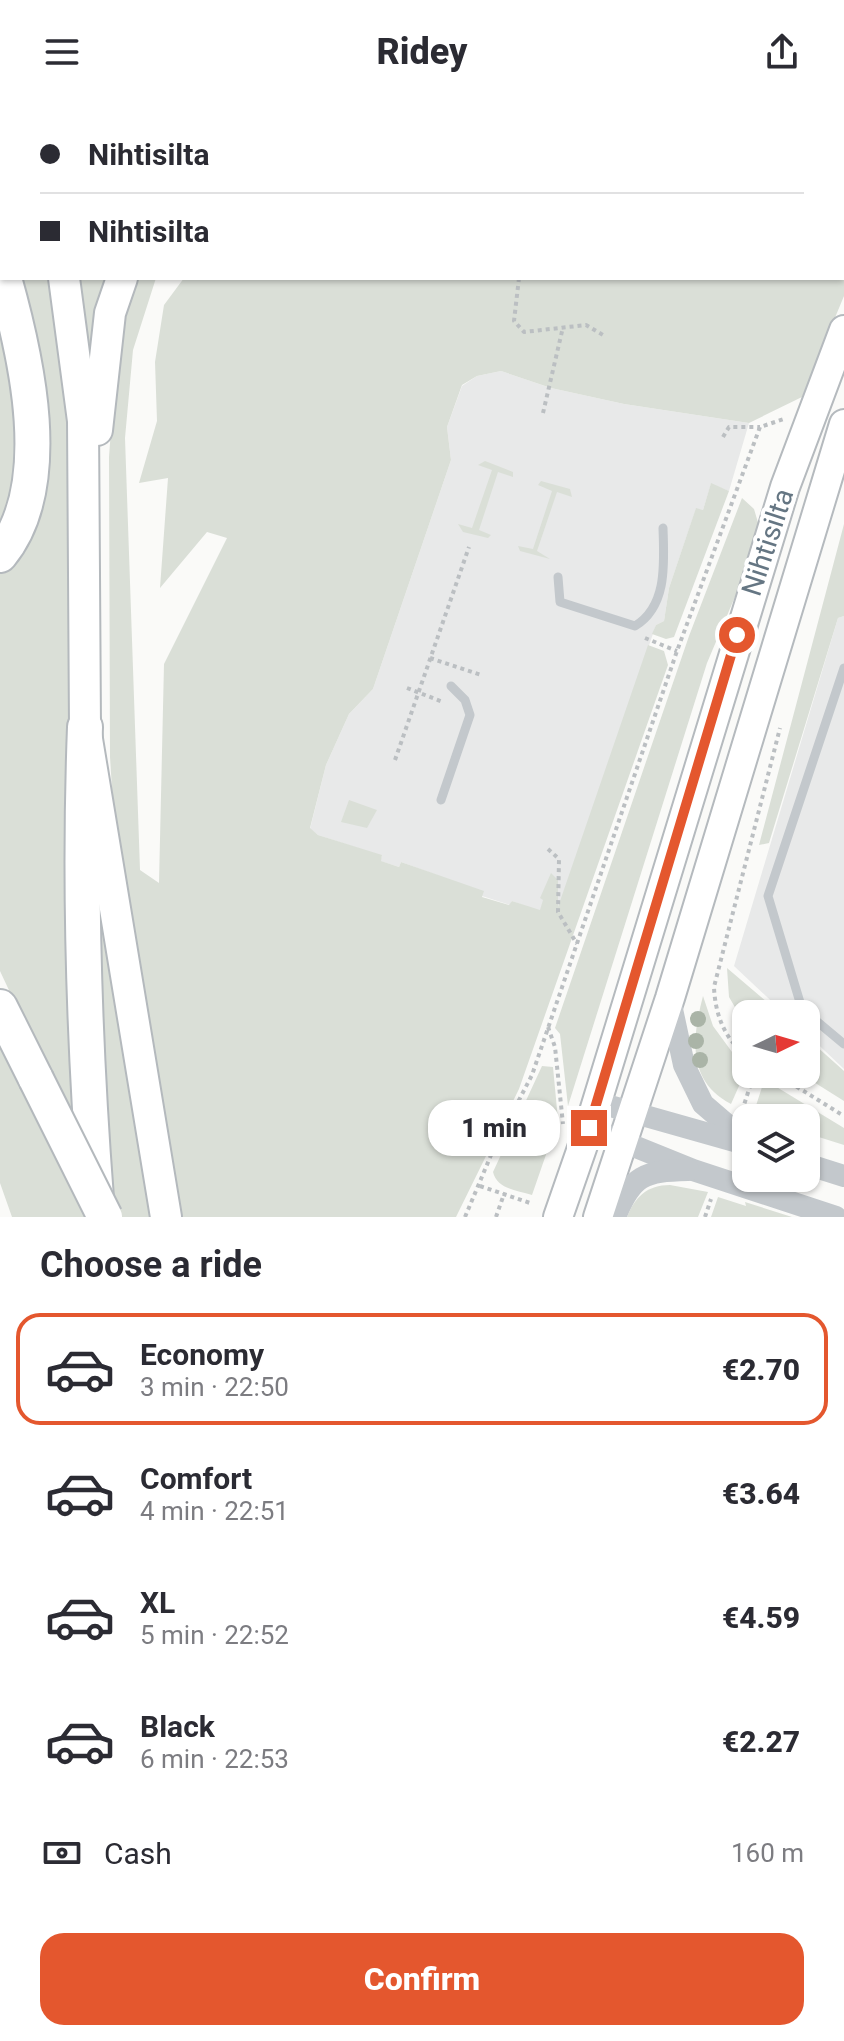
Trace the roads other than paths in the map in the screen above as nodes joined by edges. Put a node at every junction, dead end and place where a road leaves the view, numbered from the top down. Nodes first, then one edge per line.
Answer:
1 (4, 280) edge
2 (64, 280) edge
3 (121, 280) edge
4 (844, 330) edge
5 (844, 424) edge
6 (84, 482) junction
7 (663, 528) dead end
8 (0, 555) edge
9 (558, 577) dead end
10 (844, 668) edge
11 (451, 686) dead end
12 (85, 727) junction
13 (441, 800) dead end
14 (670, 998) junction
15 (0, 1007) edge
16 (844, 1044) edge
17 (634, 1110) junction
18 (593, 1115) junction
19 (732, 1130) edge
20 (732, 1139) edge
21 (625, 1140) junction
22 (820, 1168) edge
23 (693, 1170) junction
24 (844, 1176) edge
25 (97, 1217) edge
26 (105, 1217) edge
27 (166, 1217) edge
28 (558, 1217) edge
29 (598, 1217) edge
30 (615, 1217) edge
31 (836, 1217) edge

1 - 8 highway
2 - 6 highway
3 - 6 highway
4 - 18 main road, Nihtisilta
5 - 14 main road, Nihtisilta
6 - 12 highway
7 - 9 lane
10 - 16 lane
11 - 13 lane
12 - 25 highway
12 - 27 highway
14 - 17 main road, Nihtisilta
14 - 19 street
15 - 26 highway, bridge
17 - 18 street
17 - 20 street
17 - 21 main road, Nihtisilta
18 - 21 street
18 - 28 main road, Nihtisilta
21 - 23 street
21 - 29 main road, Nihtisilta
22 - 24 street
23 - 30 street
23 - 31 street

